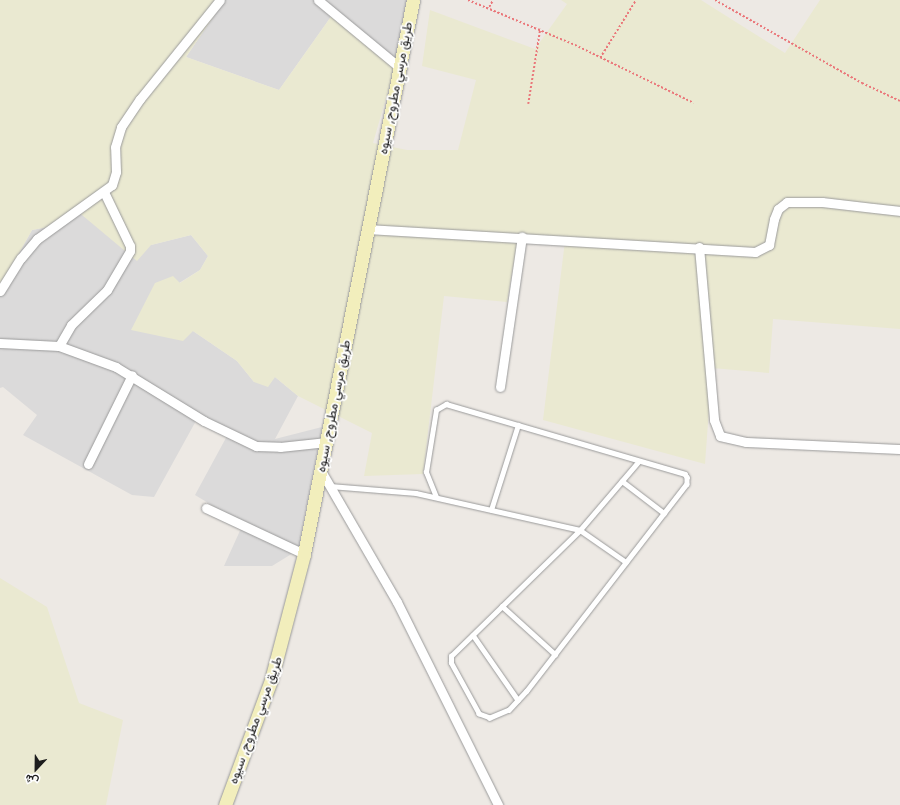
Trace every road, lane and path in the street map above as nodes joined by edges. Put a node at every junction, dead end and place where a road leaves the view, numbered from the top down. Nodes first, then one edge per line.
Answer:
1 (220, 0) edge
2 (318, 0) edge
3 (413, 0) edge
4 (468, 0) edge
5 (493, 0) edge
6 (636, 0) edge
7 (715, 0) edge
8 (489, 8) junction
9 (540, 29) junction
10 (600, 58) junction
11 (399, 67) junction
12 (900, 101) edge
13 (694, 103) dead end
14 (528, 104) dead end
15 (104, 192) junction
16 (900, 211) edge
17 (367, 229) junction
18 (522, 237) junction
19 (700, 247) junction
20 (0, 291) edge
21 (0, 343) edge
22 (59, 346) junction
23 (132, 375) junction
24 (500, 387) dead end
25 (518, 425) junction
26 (327, 442) junction
27 (900, 449) edge
28 (638, 462) junction
29 (88, 464) dead end
30 (321, 472) junction
31 (622, 481) junction
32 (330, 486) junction
33 (436, 497) junction
34 (206, 508) dead end
35 (491, 510) junction
36 (664, 513) junction
37 (580, 530) junction
38 (304, 554) junction
39 (626, 562) junction
40 (502, 606) junction
41 (473, 635) junction
42 (555, 654) junction
43 (518, 700) junction
44 (225, 805) edge
45 (498, 805) edge

1 - 15 street
2 - 11 street
3 - 11 street, طريق مرسي مطروح, سيوه
4 - 8 path
5 - 8 path
6 - 10 path
7 - 12 path
8 - 9 path
9 - 10 path
9 - 14 path
10 - 13 path
11 - 17 street, طريق مرسي مطروح, سيوه
15 - 20 street
15 - 22 street
16 - 19 street
17 - 18 street
17 - 26 street, طريق مرسي مطروح, سيوه
18 - 19 street
18 - 24 street
19 - 27 street
21 - 22 street
22 - 23 street
23 - 26 street
23 - 29 street
25 - 28 lane
25 - 33 lane
25 - 35 lane
26 - 30 street, طريق مرسي مطروح, سيوه
28 - 31 lane
28 - 36 lane
30 - 32 street
30 - 38 street, طريق مرسي مطروح, سيوه
31 - 36 lane
31 - 37 lane
32 - 33 lane
32 - 45 street
33 - 35 lane
34 - 38 street
35 - 37 lane
36 - 39 lane
37 - 39 lane
37 - 40 lane
38 - 44 street, طريق مرسي مطروح, سيوه
39 - 42 lane
40 - 41 lane
40 - 42 lane
41 - 43 lane
41 - 43 lane
42 - 43 lane

